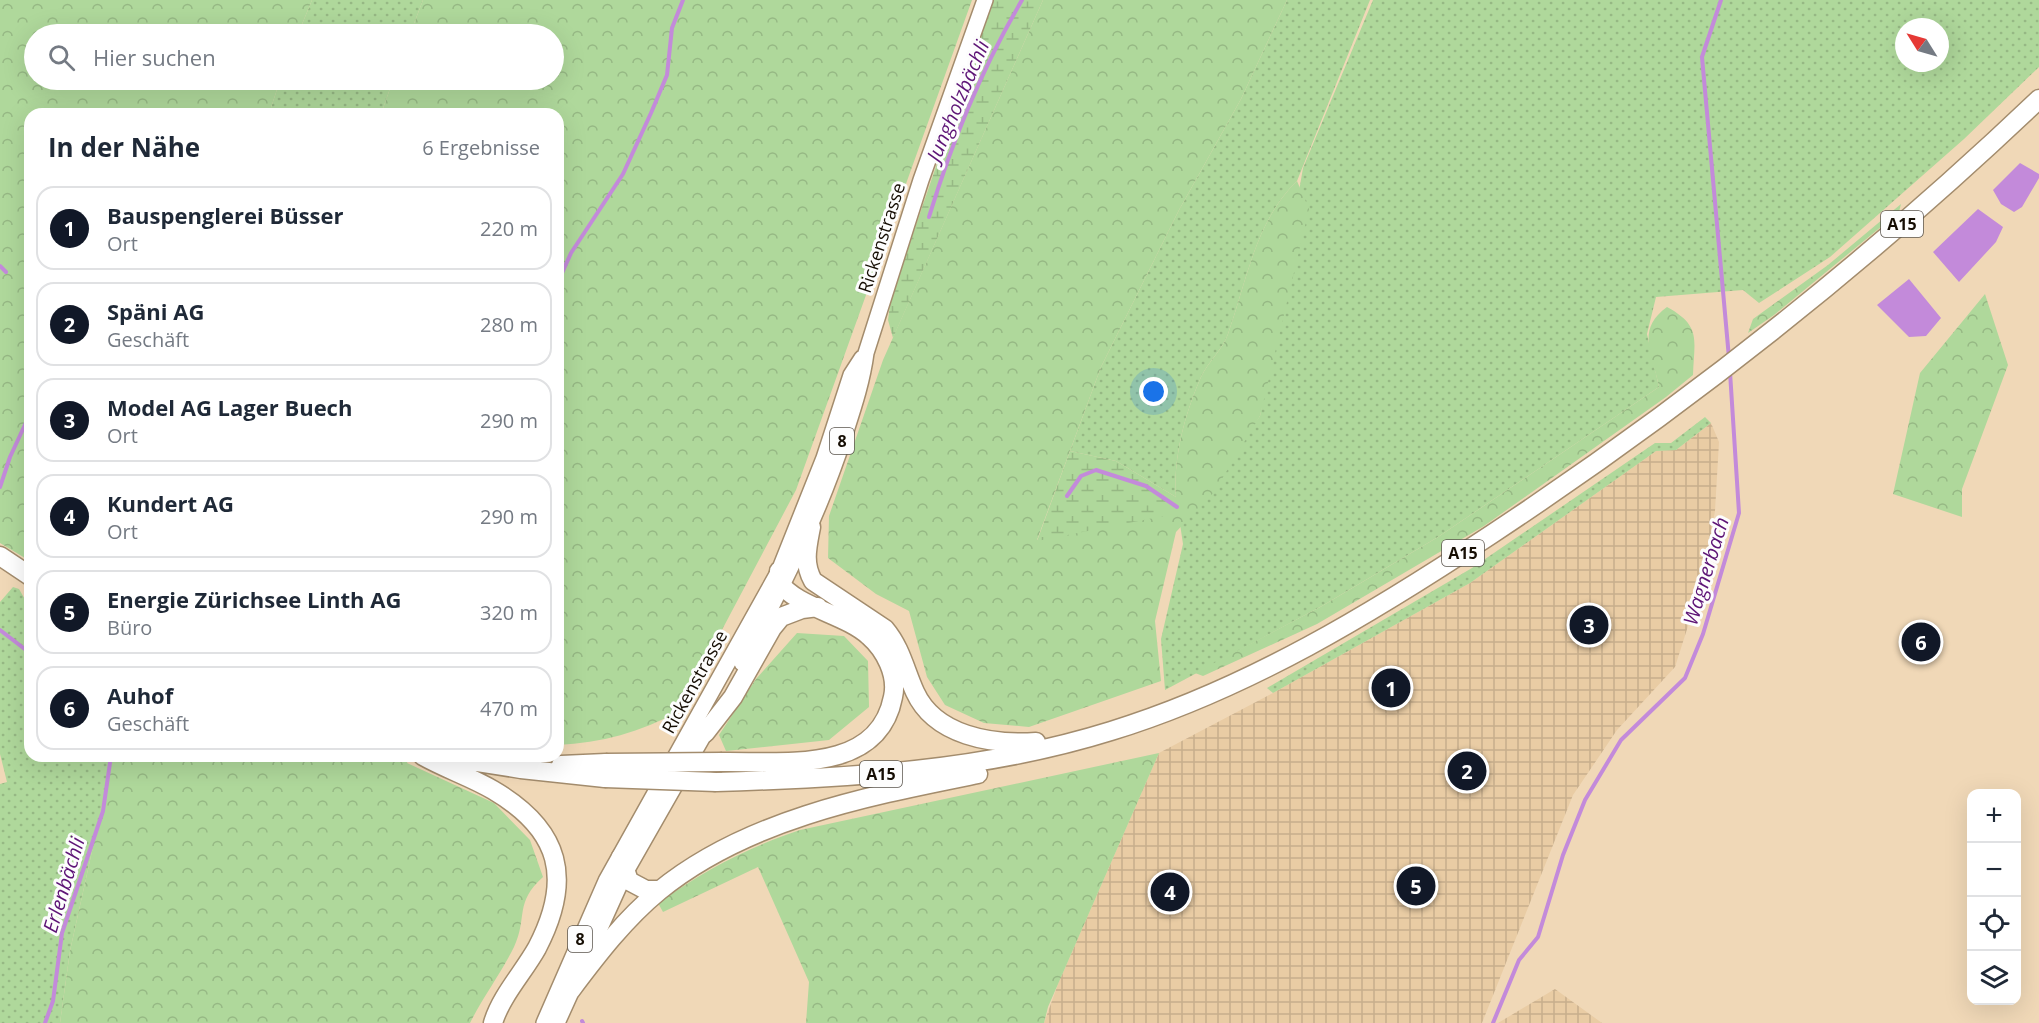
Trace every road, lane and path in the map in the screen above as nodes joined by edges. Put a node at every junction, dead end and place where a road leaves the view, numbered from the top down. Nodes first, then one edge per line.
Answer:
1 (985, 0) edge
2 (2039, 99) edge
3 (866, 353) junction
4 (811, 527) junction
5 (0, 556) edge
6 (24, 572) edge
7 (779, 582) junction
8 (837, 599) junction
9 (818, 607) junction
10 (705, 733) junction
11 (1084, 739) junction
12 (1043, 750) junction
13 (434, 762) edge
14 (477, 762) edge
15 (606, 771) junction
16 (623, 865) junction
17 (660, 890) junction
18 (571, 990) junction
19 (493, 1023) edge
20 (544, 1023) edge
21 (557, 1023) edge

1 - 3 main road, Rickenstrasse / 8
2 - 11 highway, A15
3 - 4 main road, Rickenstrasse / 8
3 - 7 main road, Rickenstrasse / 8
4 - 7 main road, Rickenstrasse / 8
4 - 8 highway
5 - 6 highway
7 - 8 highway
7 - 9 highway
7 - 10 main road, Rickenstrasse / 8
7 - 16 main road, Rickenstrasse / 8
8 - 11 highway
9 - 10 highway
9 - 15 highway, bridge
10 - 16 main road, Rickenstrasse / 8
11 - 12 highway, A15
12 - 15 highway, A15, bridge
12 - 17 highway
13 - 19 highway
14 - 15 highway, A15
16 - 17 highway
16 - 18 main road, Rickenstrasse / 8
16 - 20 main road, Rickenstrasse / 8
17 - 18 highway
18 - 21 main road, Rickenstrasse / 8

